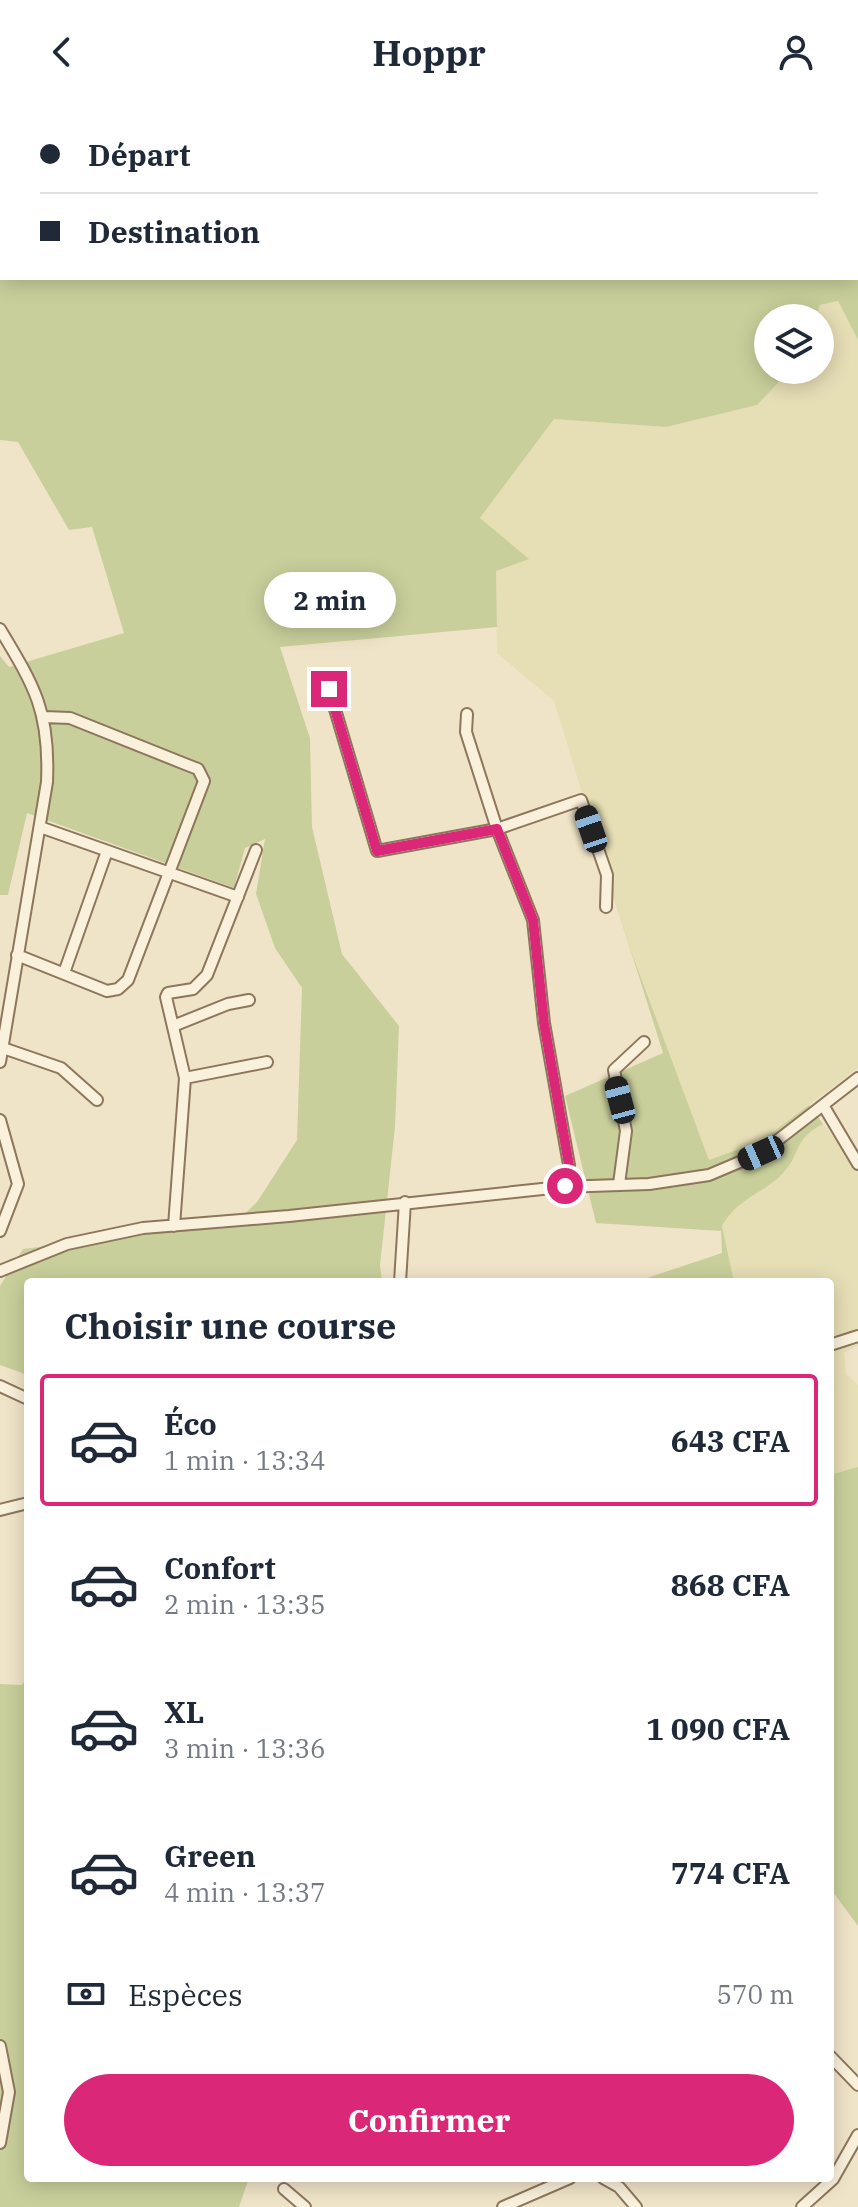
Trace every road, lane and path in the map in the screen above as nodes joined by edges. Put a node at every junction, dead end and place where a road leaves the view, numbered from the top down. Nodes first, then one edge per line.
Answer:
1 (0, 629) edge
2 (329, 689) dead end
3 (467, 714) dead end
4 (44, 717) junction
5 (40, 827) junction
6 (497, 829) junction
7 (256, 850) dead end
8 (107, 851) junction
9 (167, 870) junction
10 (238, 897) junction
11 (606, 907) dead end
12 (17, 955) junction
13 (64, 973) junction
14 (249, 1000) dead end
15 (173, 1026) junction
16 (644, 1042) dead end
17 (3, 1048) junction
18 (0, 1062) edge
19 (267, 1062) dead end
20 (185, 1078) junction
21 (858, 1078) edge
22 (97, 1100) dead end
23 (823, 1105) junction
24 (0, 1120) edge
25 (858, 1164) edge
26 (619, 1184) junction
27 (565, 1186) junction
28 (405, 1202) junction
29 (174, 1226) junction
30 (0, 1229) edge
31 (0, 1271) edge
32 (400, 1278) edge
33 (858, 1336) edge
34 (834, 1344) edge
35 (0, 1386) edge
36 (24, 1397) edge
37 (24, 1504) edge
38 (0, 1510) edge
39 (0, 2046) edge
40 (834, 2060) edge
41 (858, 2085) edge
42 (858, 2135) edge
43 (0, 2143) edge
44 (834, 2177) edge
45 (561, 2182) edge
46 (612, 2182) edge
47 (830, 2182) edge
48 (284, 2189) dead end
49 (305, 2207) edge
50 (503, 2207) edge
51 (636, 2207) edge
52 (802, 2207) edge

1 - 4 street
2 - 6 street
3 - 6 street
4 - 5 street
4 - 9 street
5 - 8 street
5 - 12 street
6 - 11 street
6 - 27 street
7 - 10 street
8 - 9 street
8 - 13 street
9 - 10 street
9 - 13 street
10 - 15 street
12 - 13 street
12 - 17 street
14 - 15 street
15 - 20 street
16 - 26 street
17 - 18 street
17 - 22 street
19 - 20 street
20 - 29 street
21 - 23 street
23 - 25 street
23 - 26 street
24 - 30 street
26 - 27 street
27 - 28 street
28 - 29 street
28 - 32 street
29 - 31 street
33 - 34 street
35 - 36 street
37 - 38 street
39 - 43 street
40 - 41 street
42 - 44 street
45 - 50 street
46 - 51 street
47 - 52 street
48 - 49 street

